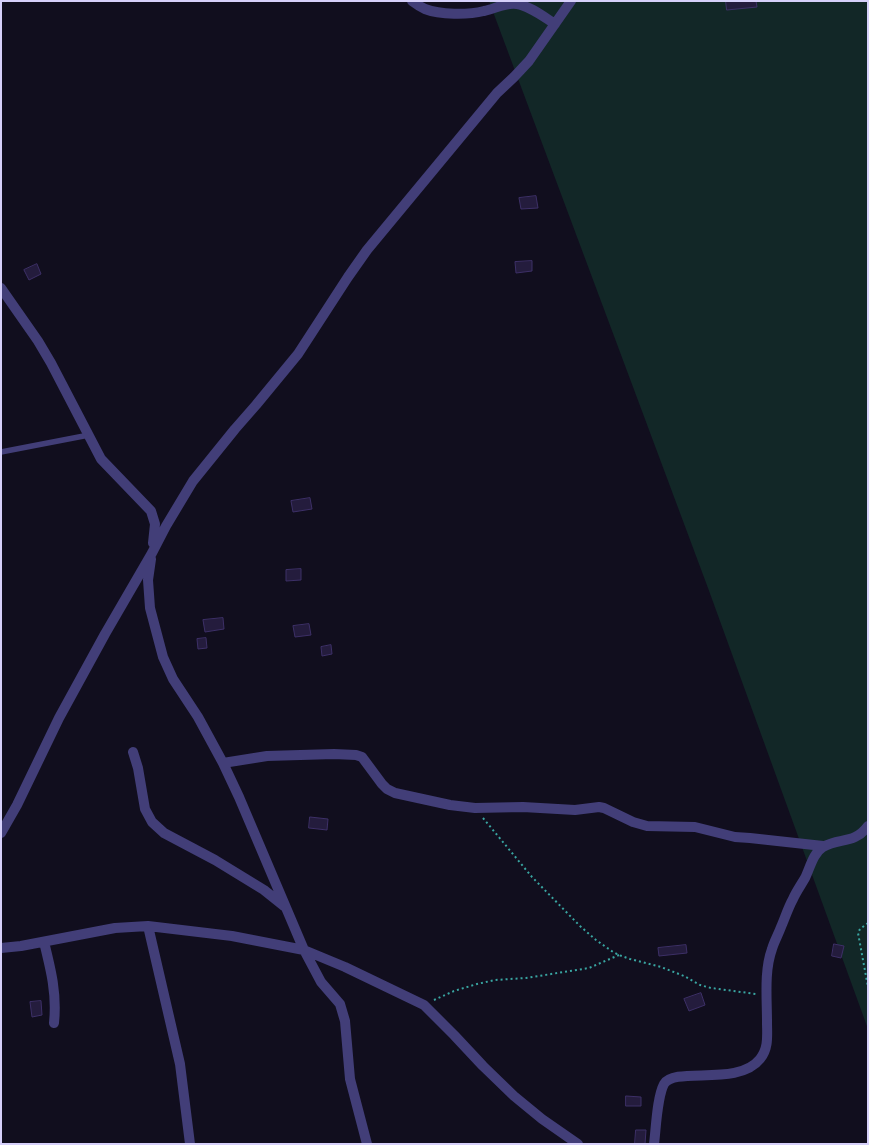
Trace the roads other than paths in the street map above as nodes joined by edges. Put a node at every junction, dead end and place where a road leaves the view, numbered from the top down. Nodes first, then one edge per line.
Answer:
1 (412, 1) edge
2 (571, 1) edge
3 (555, 24) junction
4 (1, 288) edge
5 (89, 435) junction
6 (1, 452) edge
7 (152, 553) junction
8 (132, 752) dead end
9 (223, 763) junction
10 (868, 826) edge
11 (1, 833) edge
12 (824, 846) junction
13 (285, 907) junction
14 (148, 926) junction
15 (44, 942) junction
16 (1, 948) edge
17 (304, 950) junction
18 (54, 1023) dead end
19 (190, 1144) edge
20 (367, 1144) edge
21 (578, 1144) edge
22 (654, 1144) edge

1 - 3 street
2 - 3 street
3 - 7 street
4 - 5 street
5 - 6 lane
5 - 7 street
7 - 9 street
7 - 11 street
8 - 13 street
9 - 12 street
9 - 13 street
10 - 12 street
12 - 22 street
13 - 17 street
14 - 15 street
14 - 17 street
14 - 19 street
15 - 16 street
15 - 18 street
17 - 20 street
17 - 21 street

